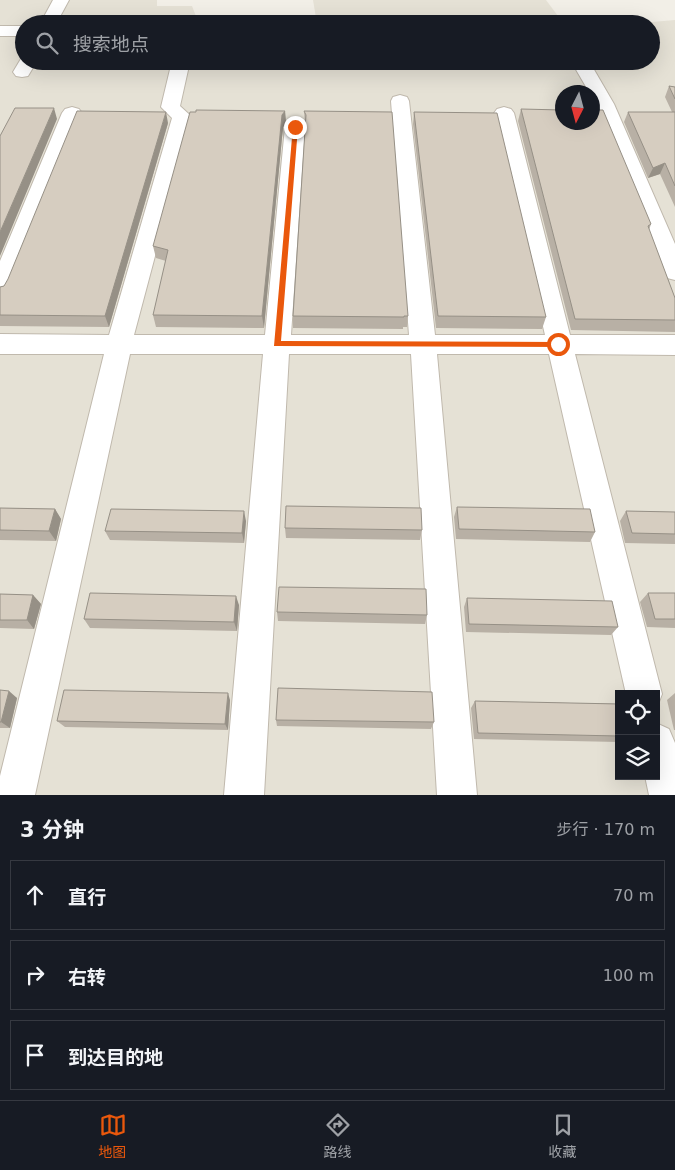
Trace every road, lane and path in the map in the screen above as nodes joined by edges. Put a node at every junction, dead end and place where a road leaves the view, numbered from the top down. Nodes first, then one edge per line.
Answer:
1 (61, 0) edge
2 (542, 7) dead end
3 (53, 15) edge
4 (548, 15) edge
5 (0, 31) edge
6 (15, 31) edge
7 (179, 70) edge
8 (585, 70) edge
9 (400, 101) dead end
10 (72, 113) dead end
11 (504, 113) dead end
12 (295, 127) dead end
13 (675, 272) edge
14 (0, 290) edge
15 (0, 344) edge
16 (119, 344) junction
17 (277, 344) junction
18 (423, 344) junction
19 (558, 344) junction
20 (675, 344) edge
21 (643, 690) edge
22 (660, 758) edge
23 (15, 795) edge
24 (244, 795) edge
25 (457, 795) edge
26 (669, 795) edge

1 - 3 street
2 - 4 street
5 - 6 street
7 - 16 street
8 - 13 street
9 - 18 street
10 - 14 street
11 - 19 street
12 - 17 street
15 - 16 street
16 - 17 street
16 - 23 street
17 - 18 street
17 - 24 street
18 - 19 street
18 - 25 street
19 - 20 street
19 - 21 street
22 - 26 street

